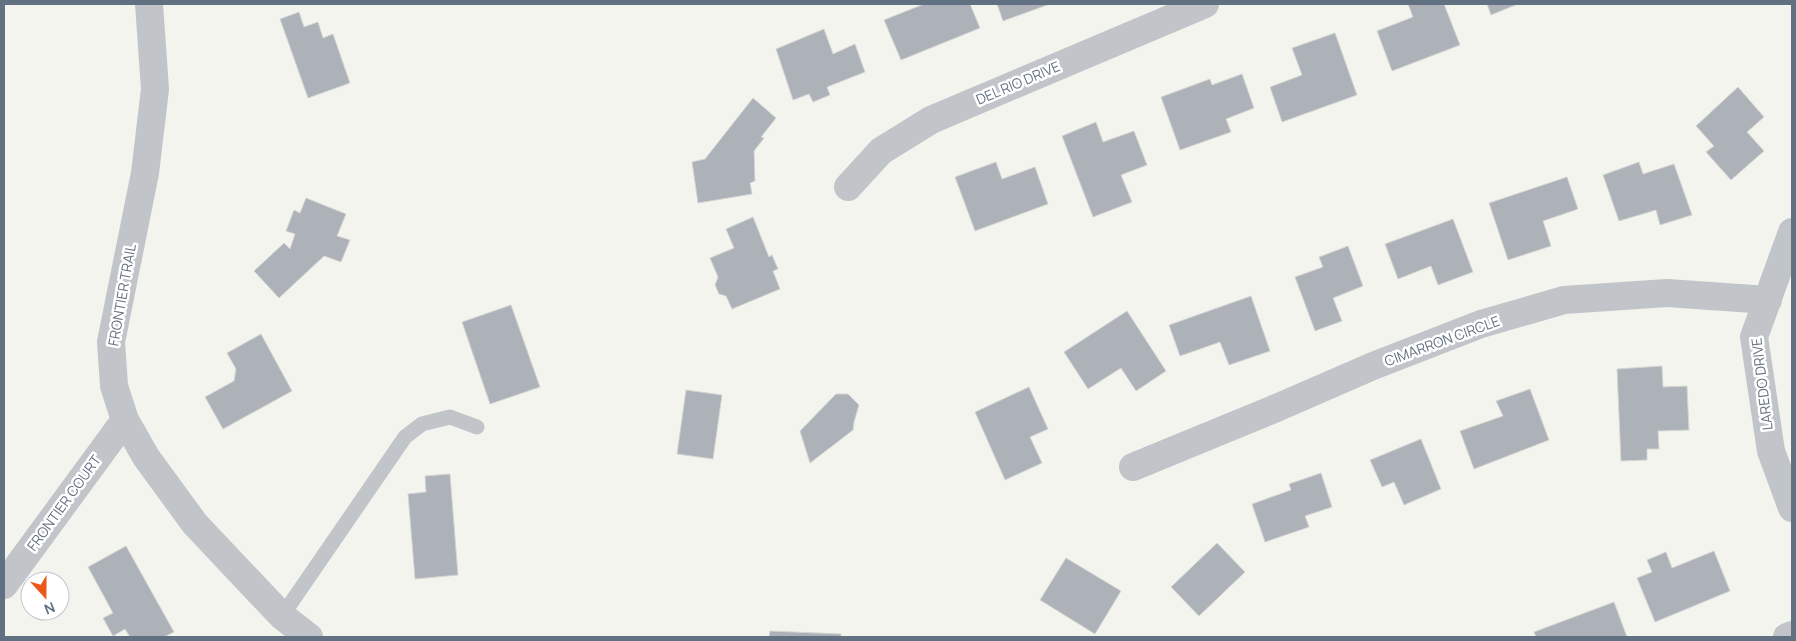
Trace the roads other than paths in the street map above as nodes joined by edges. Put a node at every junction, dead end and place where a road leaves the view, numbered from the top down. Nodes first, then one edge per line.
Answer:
1 (149, 4) edge
2 (1205, 4) edge
3 (848, 187) dead end
4 (1792, 232) edge
5 (1768, 300) junction
6 (125, 420) junction
7 (477, 427) dead end
8 (1133, 467) dead end
9 (1792, 508) edge
10 (4, 586) edge
11 (282, 616) junction
12 (1792, 635) edge
13 (309, 637) edge
14 (1787, 637) edge

1 - 6 street, FRONTIER TRAIL
2 - 3 street, DEL RIO DRIVE
4 - 5 street, LAREDO DRIVE
5 - 8 street, CIMARRON CIRCLE
5 - 9 street, LAREDO DRIVE
6 - 10 street, FRONTIER COURT
6 - 11 street, FRONTIER TRAIL
7 - 11 lane
11 - 13 street, FRONTIER TRAIL
12 - 14 street

